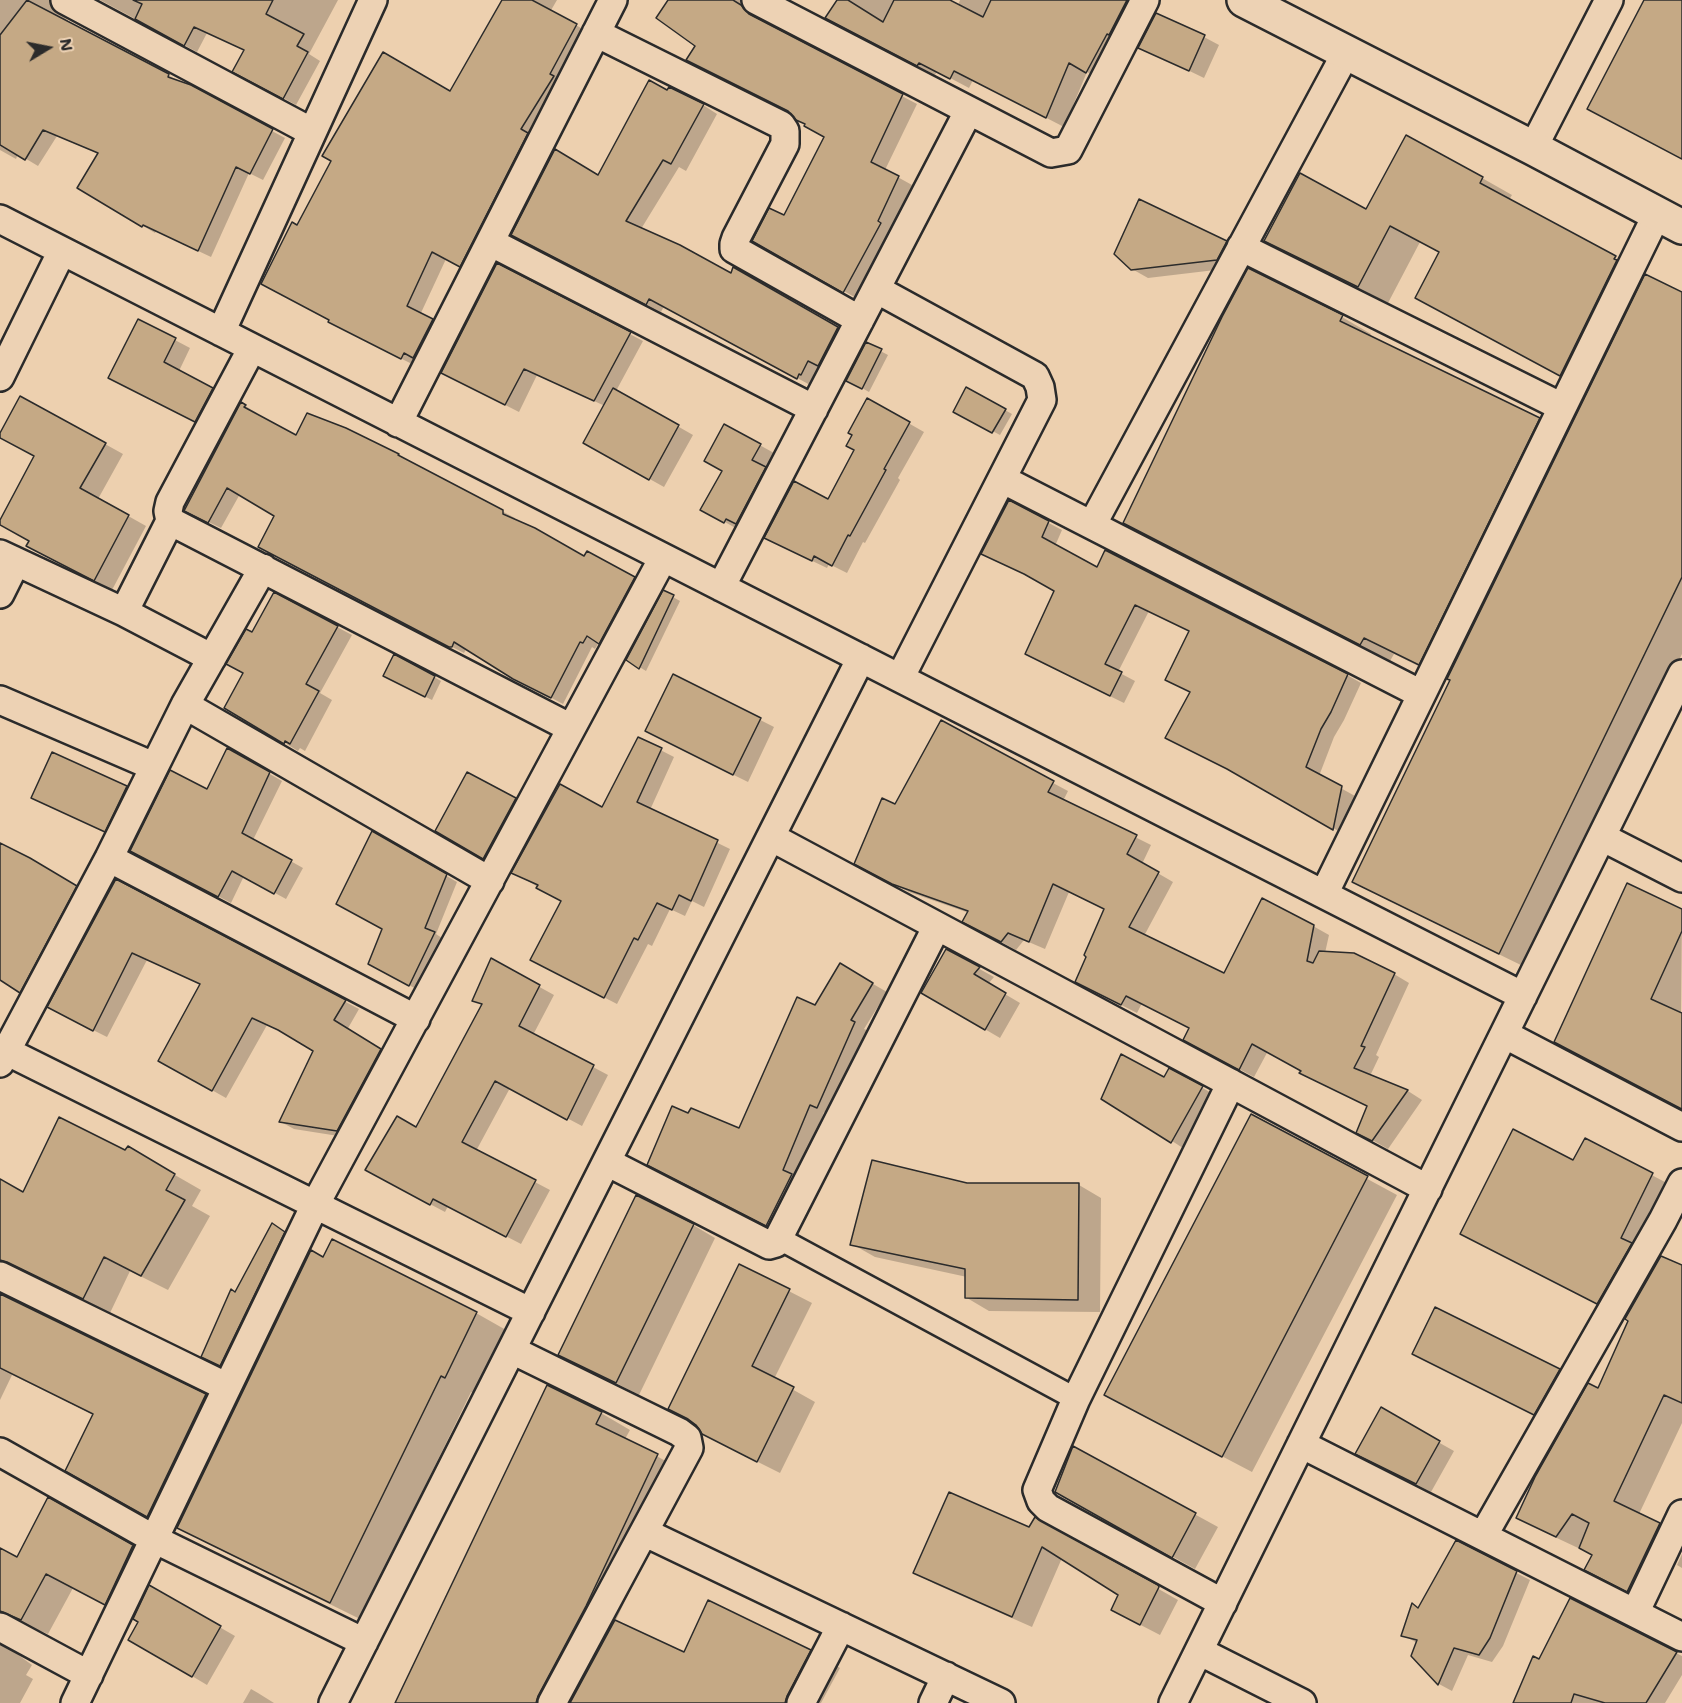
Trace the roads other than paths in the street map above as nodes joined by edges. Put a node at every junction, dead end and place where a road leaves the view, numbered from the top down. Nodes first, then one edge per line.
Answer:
1 (65, 0) edge
2 (373, 0) edge
3 (613, 0) edge
4 (756, 0) edge
5 (1145, 0) edge
6 (1244, 0) edge
7 (1609, 0) edge
8 (110, 11) edge
9 (596, 33) junction
10 (1346, 53) junction
11 (968, 112) junction
12 (312, 132) junction
13 (1533, 148) junction
14 (0, 219) edge
15 (1669, 220) edge
16 (490, 242) junction
17 (1241, 248) junction
18 (62, 251) junction
19 (876, 290) junction
20 (860, 320) junction
21 (221, 332) junction
22 (252, 348) junction
23 (0, 377) edge
24 (1562, 407) junction
25 (814, 409) junction
26 (398, 423) junction
27 (1002, 479) junction
28 (170, 521) junction
29 (1092, 525) junction
30 (8, 558) edge
31 (663, 558) junction
32 (263, 568) junction
33 (721, 586) junction
34 (0, 594) edge
35 (124, 612) junction
36 (212, 658) junction
37 (861, 658) junction
38 (1682, 674) edge
39 (900, 678) junction
40 (1422, 694) junction
41 (0, 700) edge
42 (184, 705) junction
43 (571, 728) junction
44 (153, 766) junction
45 (771, 837) junction
46 (1602, 837) junction
47 (109, 858) junction
48 (1682, 878) edge
49 (490, 881) junction
50 (1324, 894) junction
51 (937, 926) junction
52 (1523, 996) junction
53 (416, 1019) junction
54 (1504, 1034) junction
55 (2, 1055) edge
56 (1231, 1083) junction
57 (1682, 1127) edge
58 (607, 1162) junction
59 (1682, 1183) edge
60 (1428, 1189) junction
61 (315, 1205) junction
62 (1672, 1225) edge
63 (780, 1239) junction
64 (0, 1276) edge
65 (531, 1312) junction
66 (512, 1350) junction
67 (227, 1387) junction
68 (1076, 1399) junction
69 (1301, 1444) junction
70 (0, 1452) edge
71 (1682, 1514) edge
72 (644, 1532) junction
73 (1483, 1536) junction
74 (154, 1539) junction
75 (1223, 1603) junction
76 (1635, 1613) junction
77 (841, 1626) junction
78 (0, 1627) edge
79 (1682, 1637) edge
80 (364, 1642) junction
81 (1199, 1650) junction
82 (89, 1675) junction
83 (946, 1676) junction
84 (75, 1703) edge
85 (333, 1703) edge
86 (552, 1703) edge
87 (801, 1703) edge
88 (933, 1703) edge
89 (1001, 1703) edge
90 (1173, 1703) edge
91 (1302, 1703) edge

1 - 8 street
2 - 12 street
3 - 9 street
4 - 11 street
5 - 11 street
6 - 10 street
7 - 13 street
8 - 12 street
9 - 16 street
9 - 20 street
10 - 13 street
10 - 17 street
11 - 19 street
12 - 21 street
13 - 15 street
14 - 18 street
15 - 24 street
16 - 25 street
16 - 26 street
17 - 24 street
17 - 29 street
18 - 21 street
18 - 23 street
19 - 20 street
19 - 27 street
20 - 25 street
21 - 22 street
22 - 26 street
22 - 28 street
24 - 40 street
25 - 33 street
26 - 31 street
27 - 29 street
27 - 39 street
28 - 32 street
28 - 35 street
29 - 40 street
30 - 34 street
30 - 35 street
31 - 33 street
31 - 43 street
32 - 36 street
32 - 43 street
33 - 37 street
35 - 36 street
36 - 42 street
37 - 39 street
37 - 45 street
38 - 46 street
39 - 50 street
40 - 50 street
41 - 44 street
42 - 44 street
42 - 49 street
43 - 49 street
44 - 47 street
45 - 51 street
45 - 58 street
46 - 48 street
46 - 52 street
47 - 53 street
47 - 55 street
49 - 53 street
50 - 52 street
51 - 56 street
51 - 63 street
52 - 54 street
53 - 61 street
54 - 57 street
54 - 60 street
55 - 61 street
56 - 60 street
56 - 68 street
58 - 63 street
58 - 65 street
59 - 62 street
60 - 69 street
61 - 65 street
61 - 67 street
62 - 73 street
63 - 68 street
64 - 67 street
65 - 66 street
66 - 72 street
66 - 80 street
67 - 74 street
68 - 75 street
69 - 73 street
69 - 75 street
70 - 74 street
71 - 76 street
72 - 77 street
72 - 86 street
73 - 76 street
74 - 80 street
74 - 82 street
75 - 81 street
76 - 79 street
77 - 83 street
77 - 87 street
78 - 82 street
80 - 85 street
81 - 90 street
81 - 91 street
82 - 84 street
83 - 88 street
83 - 89 street

